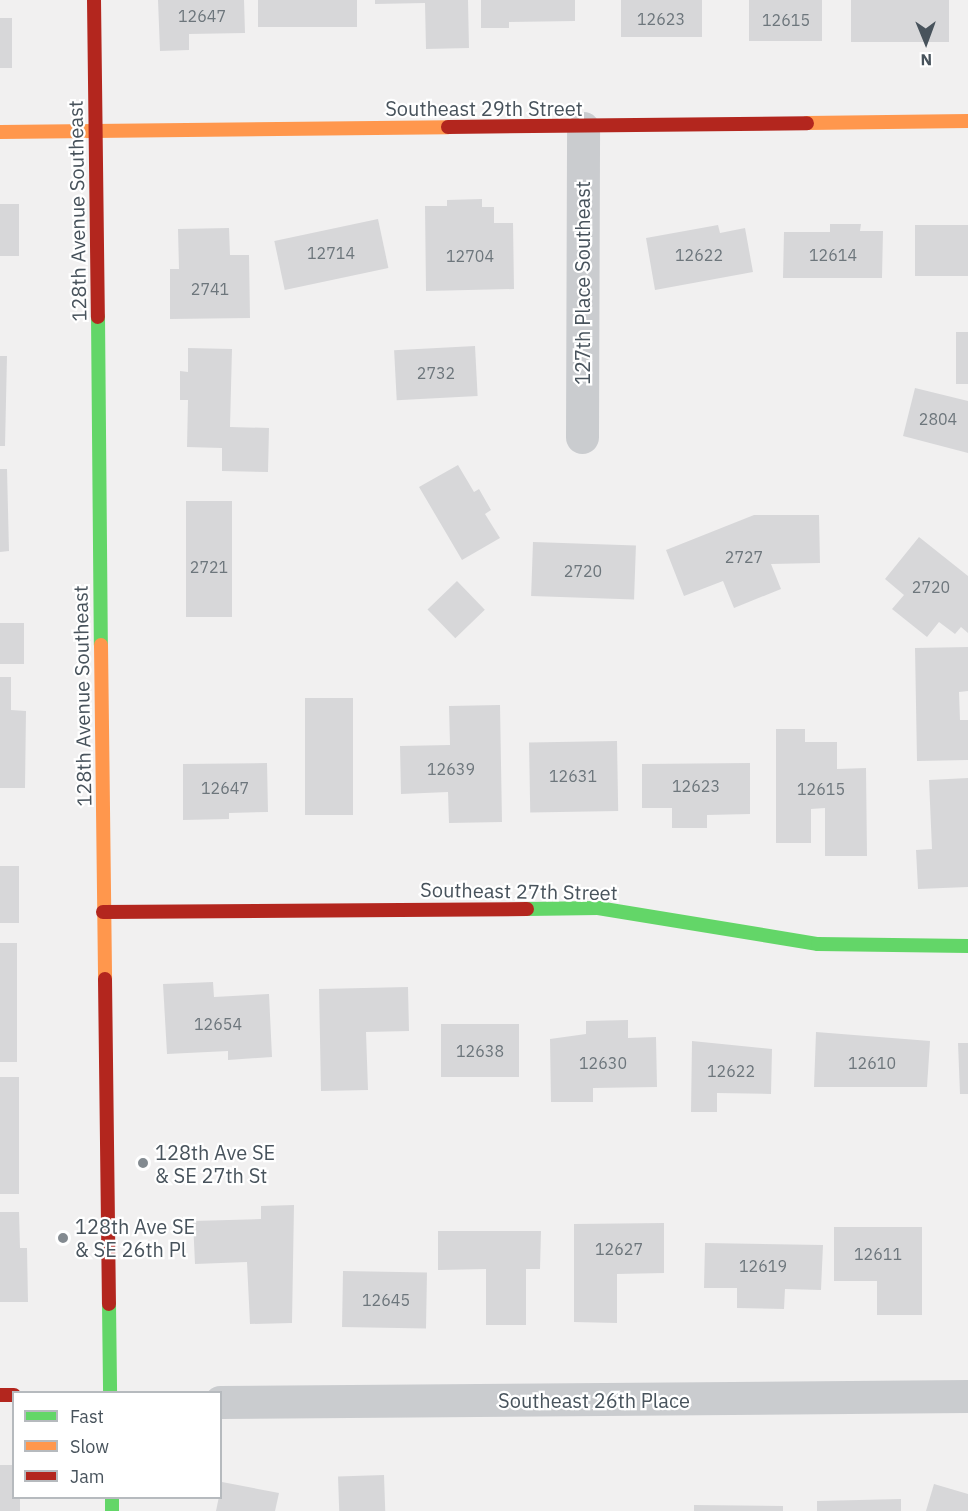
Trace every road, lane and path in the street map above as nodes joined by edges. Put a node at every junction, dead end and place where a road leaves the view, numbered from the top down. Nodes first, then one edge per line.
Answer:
1 (94, 0) edge
2 (968, 121) edge
3 (583, 128) junction
4 (95, 129) junction
5 (0, 132) edge
6 (582, 437) dead end
7 (103, 912) junction
8 (968, 946) edge
9 (110, 1391) edge
10 (968, 1396) edge
11 (222, 1402) edge

1 - 4 street, 128th Avenue Southeast
2 - 3 street, Southeast 29th Street
3 - 4 street, Southeast 29th Street
3 - 6 street, 127th Place Southeast
4 - 5 street, Southeast 29th Street
4 - 7 street, 128th Avenue Southeast
7 - 8 street, Southeast 27th Street
7 - 9 street, 128th Avenue Southeast
10 - 11 street, Southeast 26th Place

